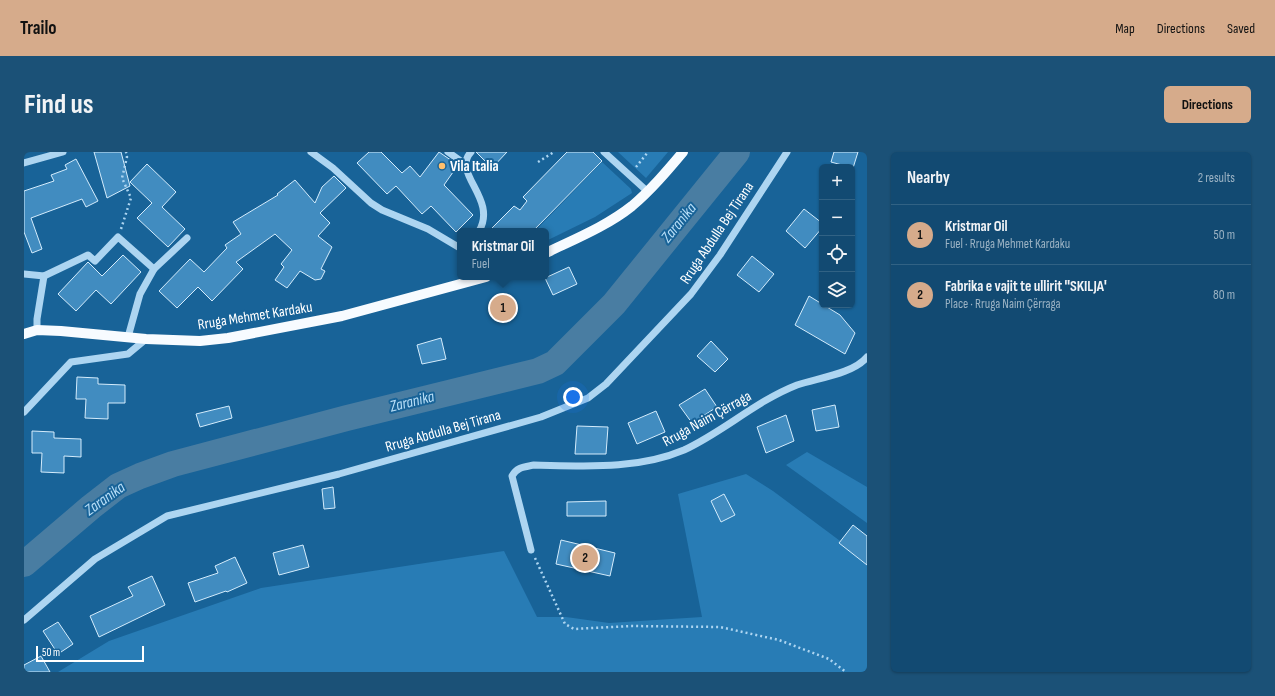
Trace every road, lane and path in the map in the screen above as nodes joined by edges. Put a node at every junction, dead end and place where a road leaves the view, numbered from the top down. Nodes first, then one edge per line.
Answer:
1 (63, 152) edge
2 (126, 152) edge
3 (311, 152) edge
4 (448, 152) edge
5 (471, 152) edge
6 (554, 152) edge
7 (604, 152) edge
8 (648, 152) edge
9 (683, 152) edge
10 (788, 152) edge
11 (24, 162) edge
12 (538, 162) dead end
13 (465, 164) junction
14 (630, 176) junction
15 (648, 192) junction
16 (481, 228) edge
17 (118, 237) junction
18 (187, 238) dead end
19 (457, 246) edge
20 (549, 251) edge
21 (154, 269) junction
22 (24, 274) edge
23 (44, 276) junction
24 (475, 280) edge
25 (37, 330) junction
26 (24, 334) edge
27 (128, 337) junction
28 (146, 339) junction
29 (867, 357) edge
30 (24, 412) edge
31 (532, 550) joint
32 (24, 620) edge
33 (846, 672) edge

1 - 11 street
2 - 17 path
3 - 19 street
4 - 13 street
5 - 13 street
6 - 12 path
7 - 14 street
8 - 14 path
9 - 15 main road
10 - 32 street, Rruga Abdulla Bej Tirana
13 - 16 street
14 - 15 street
15 - 20 main road
17 - 21 street
17 - 23 street
18 - 21 street
21 - 27 street
22 - 23 street
23 - 25 street
24 - 28 main road, Rruga Mehmet Kardaku
25 - 26 main road, Rruga Mehmet Kardaku
25 - 27 main road, Rruga Mehmet Kardaku
27 - 28 main road, Rruga Mehmet Kardaku
28 - 30 street
29 - 31 street, Rruga Naim Çërraga
31 - 33 path

